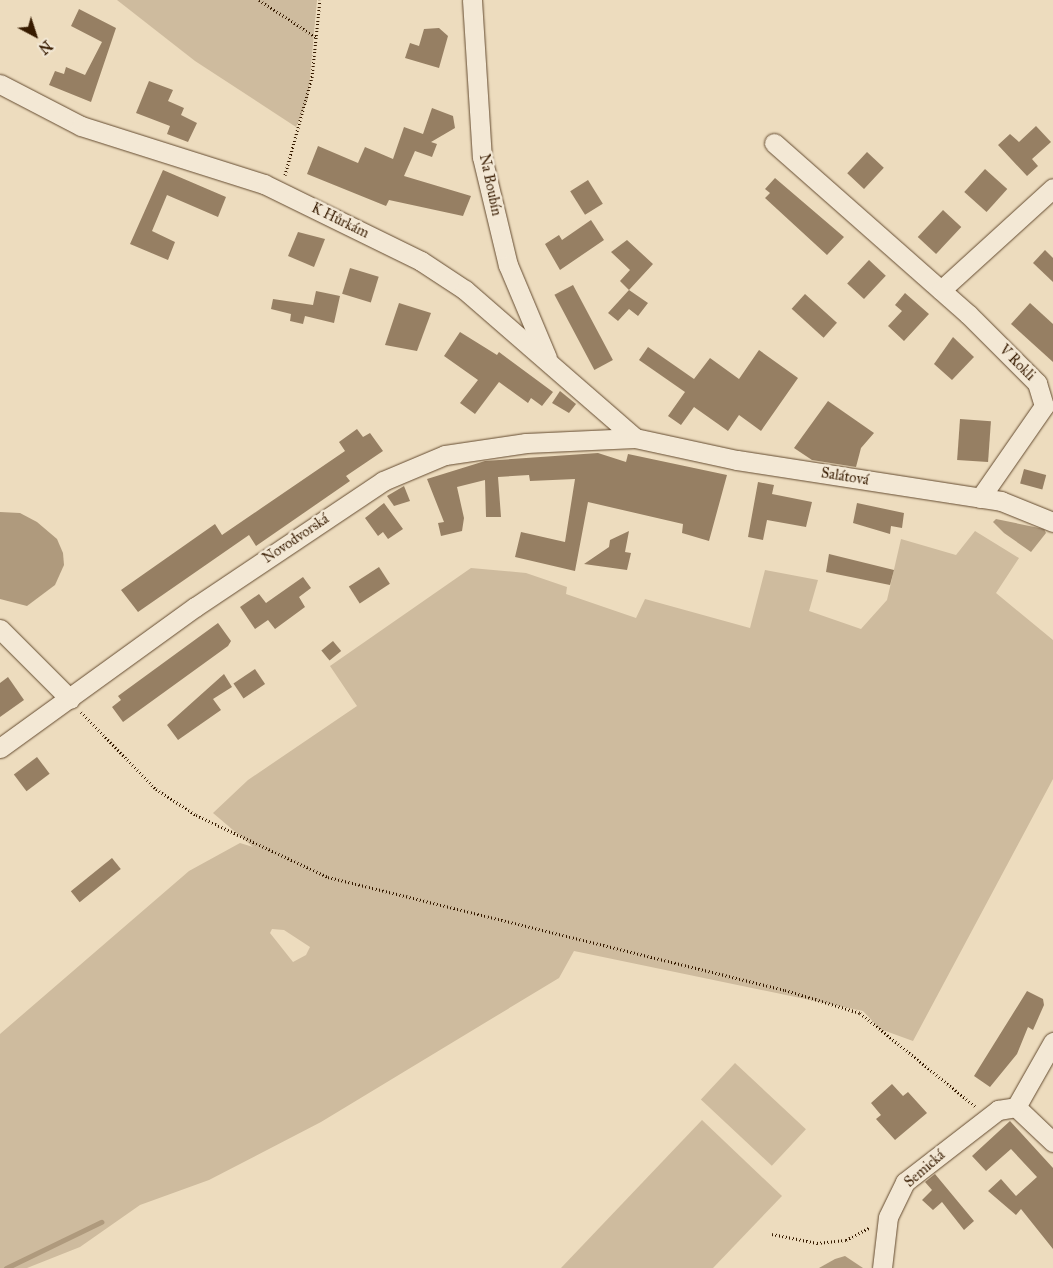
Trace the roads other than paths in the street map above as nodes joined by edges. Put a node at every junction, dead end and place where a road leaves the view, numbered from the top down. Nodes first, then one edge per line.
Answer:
1 (472, 0) edge
2 (0, 84) edge
3 (774, 143) dead end
4 (1053, 188) edge
5 (941, 290) junction
6 (548, 362) junction
7 (635, 438) junction
8 (980, 498) junction
9 (1053, 522) edge
10 (0, 629) edge
11 (70, 699) junction
12 (0, 748) edge
13 (1053, 1042) edge
14 (1016, 1107) junction
15 (1053, 1142) edge
16 (882, 1268) edge

1 - 6 street, Na Boubín
2 - 6 street, K Hůrkám
3 - 5 street, V Rokli
4 - 5 street
5 - 8 street, V Rokli
6 - 7 street, K Hůrkám
7 - 8 street, Salátová
7 - 11 street, Novodvorská
8 - 9 street, Salátová
10 - 11 street
11 - 12 street, Novodvorská
13 - 14 street
14 - 15 street
14 - 16 street, Semická

